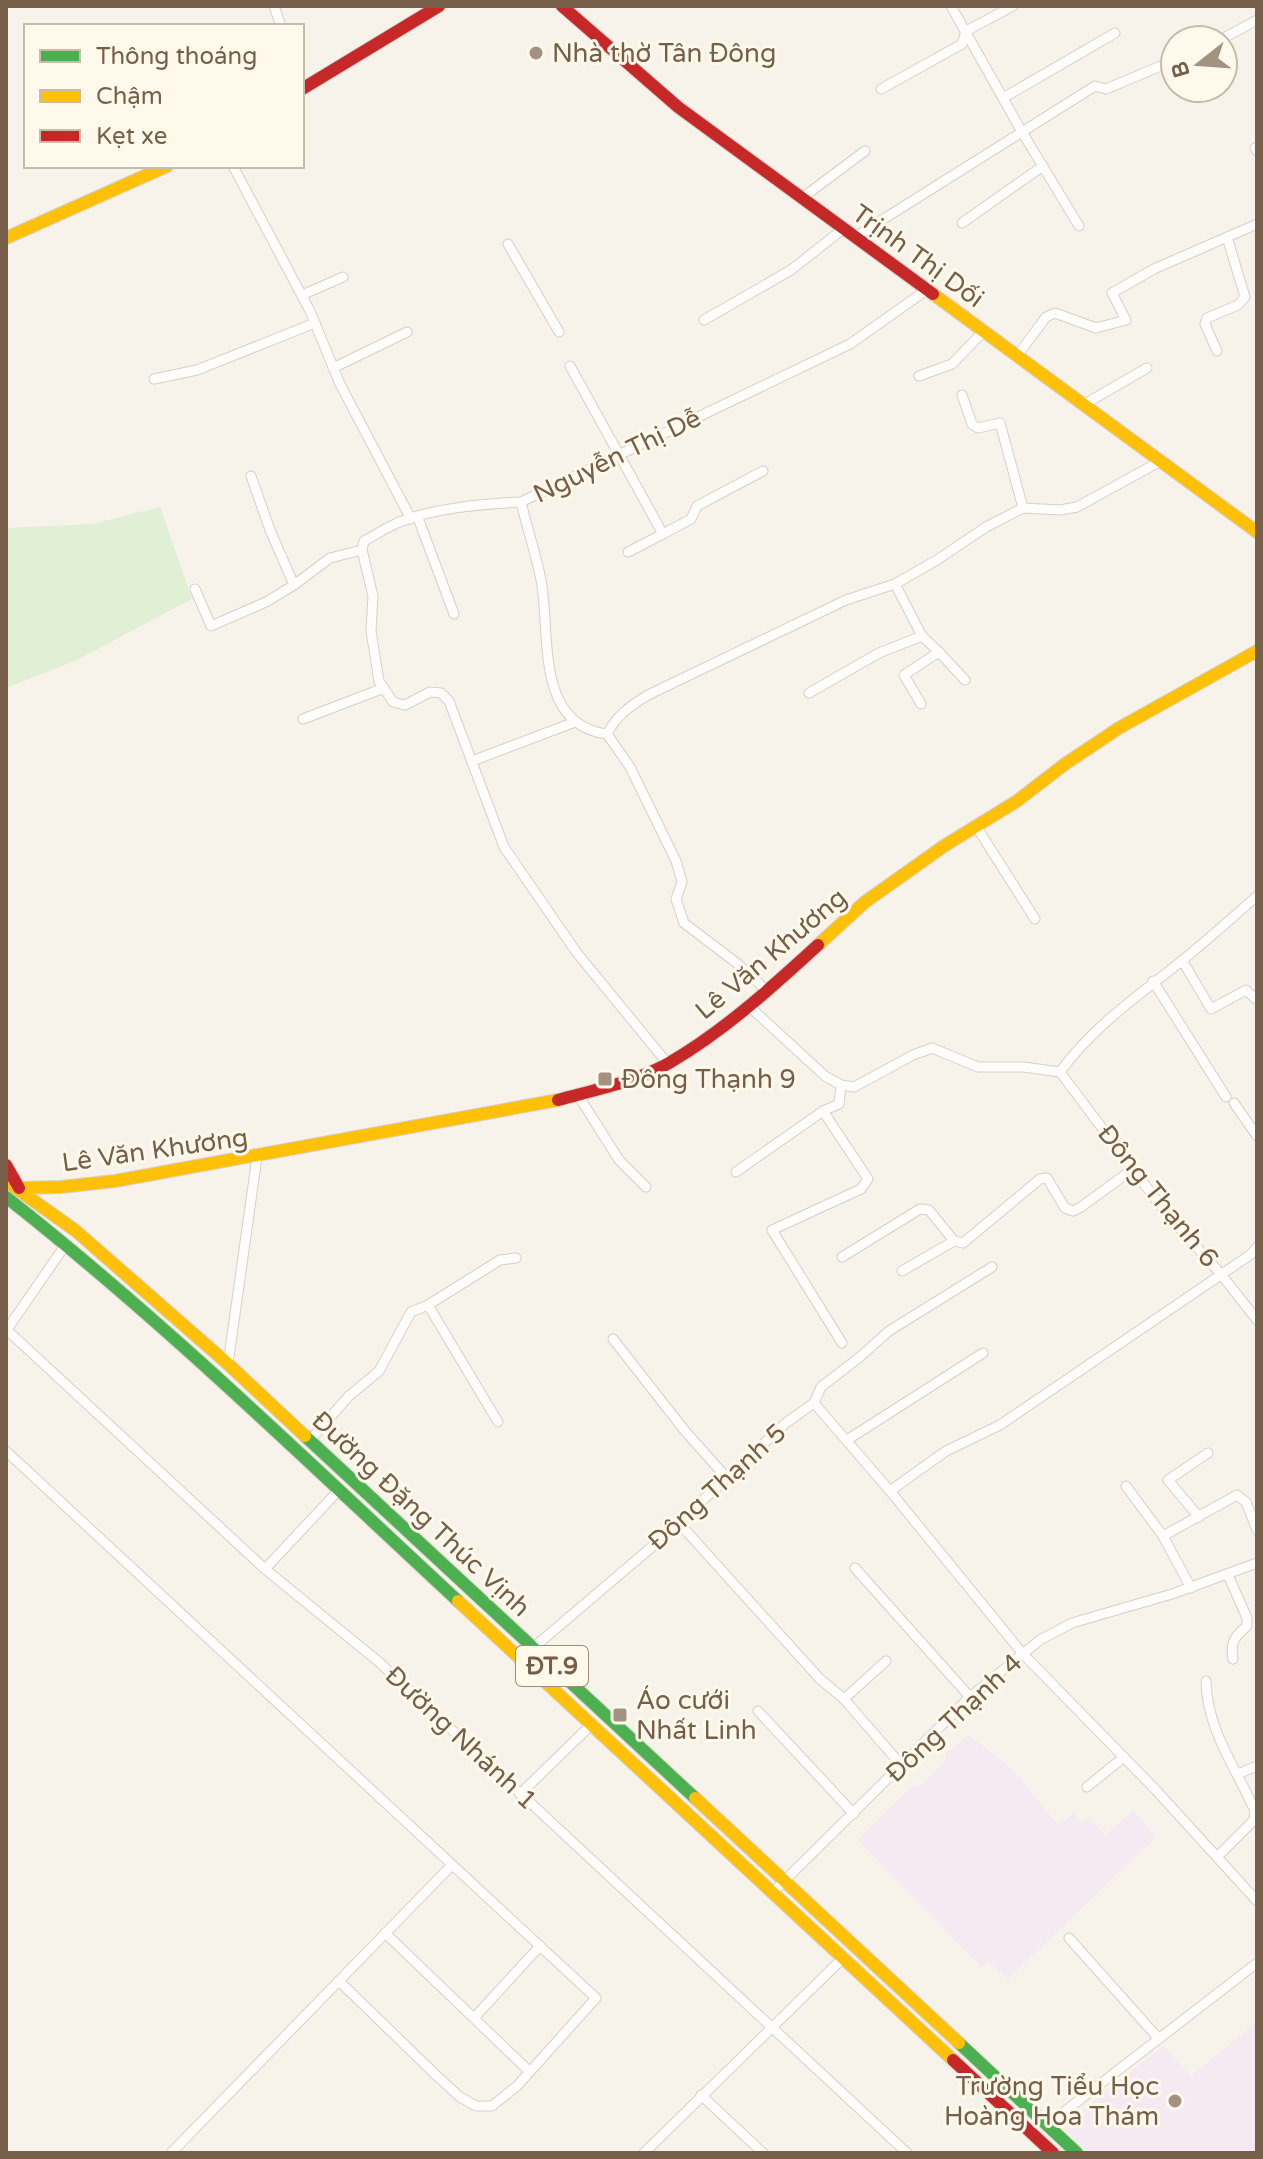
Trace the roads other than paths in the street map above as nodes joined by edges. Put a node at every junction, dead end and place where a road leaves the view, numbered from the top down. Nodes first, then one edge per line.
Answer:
1 (562, 6) edge
2 (951, 6) edge
3 (1013, 6) edge
4 (432, 8) edge
5 (1257, 20) edge
6 (1239, 30) edge
7 (966, 31) junction
8 (1115, 33) dead end
9 (1159, 67) edge
10 (304, 84) edge
11 (881, 89) dead end
12 (1003, 98) junction
13 (1022, 132) junction
14 (865, 151) dead end
15 (1043, 166) junction
16 (163, 168) edge
17 (234, 168) edge
18 (802, 198) junction
19 (962, 223) dead end
20 (1257, 224) edge
21 (1079, 226) dead end
22 (843, 229) junction
23 (855, 237) junction
24 (1227, 237) junction
25 (6, 238) edge
26 (508, 244) dead end
27 (343, 277) dead end
28 (928, 289) junction
29 (302, 295) junction
30 (704, 320) dead end
31 (315, 323) junction
32 (984, 331) junction
33 (407, 332) dead end
34 (559, 332) dead end
35 (1217, 351) dead end
36 (1017, 356) junction
37 (570, 366) dead end
38 (333, 368) junction
39 (1147, 368) dead end
40 (919, 376) dead end
41 (154, 379) dead end
42 (962, 395) dead end
43 (1083, 405) junction
44 (620, 455) junction
45 (1159, 462) junction
46 (763, 471) dead end
47 (251, 476) dead end
48 (521, 502) junction
49 (1023, 508) junction
50 (414, 518) junction
51 (1257, 532) edge
52 (663, 534) junction
53 (362, 550) junction
54 (628, 552) dead end
55 (895, 584) junction
56 (294, 585) junction
57 (195, 589) dead end
58 (454, 614) dead end
59 (922, 636) junction
60 (1257, 651) edge
61 (939, 652) junction
62 (965, 680) dead end
63 (384, 688) junction
64 (809, 693) dead end
65 (921, 704) dead end
66 (303, 719) dead end
67 (575, 722) junction
68 (607, 734) junction
69 (472, 761) junction
70 (976, 826) junction
71 (1257, 896) edge
72 (1035, 919) dead end
73 (1182, 960) junction
74 (1153, 981) junction
75 (767, 991) junction
76 (1257, 1000) edge
77 (750, 1007) junction
78 (668, 1064) junction
79 (1060, 1072) junction
80 (841, 1085) junction
81 (578, 1095) junction
82 (823, 1111) junction
83 (1257, 1136) edge
84 (257, 1157) junction
85 (6, 1165) edge
86 (1133, 1169) junction
87 (736, 1172) dead end
88 (6, 1181) edge
89 (646, 1187) dead end
90 (19, 1188) junction
91 (7, 1198) edge
92 (954, 1241) junction
93 (66, 1244) junction
94 (1257, 1247) edge
95 (842, 1257) dead end
96 (516, 1258) dead end
97 (992, 1267) dead end
98 (902, 1271) dead end
99 (1220, 1273) junction
100 (428, 1305) junction
101 (1257, 1320) edge
102 (6, 1331) edge
103 (613, 1339) dead end
104 (842, 1343) dead end
105 (983, 1353) dead end
106 (228, 1364) junction
107 (814, 1403) junction
108 (498, 1422) dead end
109 (310, 1440) junction
110 (847, 1440) junction
111 (6, 1451) edge
112 (1208, 1453) dead end
113 (726, 1477) junction
114 (1126, 1486) dead end
115 (339, 1490) junction
116 (890, 1491) junction
117 (1199, 1517) junction
118 (678, 1522) junction
119 (1257, 1530) edge
120 (1163, 1536) junction
121 (1257, 1563) edge
122 (855, 1568) dead end
123 (265, 1569) junction
124 (1228, 1575) junction
125 (1191, 1588) junction
126 (533, 1648) junction
127 (1023, 1654) junction
128 (1233, 1659) dead end
129 (886, 1661) dead end
130 (1206, 1681) dead end
131 (970, 1697) junction
132 (844, 1699) junction
133 (758, 1711) dead end
134 (592, 1724) junction
135 (1124, 1757) junction
136 (902, 1766) junction
137 (1257, 1766) edge
138 (1238, 1774) junction
139 (1087, 1787) dead end
140 (520, 1794) junction
141 (1256, 1810) edge
142 (854, 1814) junction
143 (1217, 1857) junction
144 (452, 1865) junction
145 (783, 1880) junction
146 (773, 1892) junction
147 (1257, 1901) edge
148 (385, 1933) junction
149 (1069, 1938) dead end
150 (540, 1946) junction
151 (844, 1957) junction
152 (1257, 1963) edge
153 (339, 1981) junction
154 (474, 2018) junction
155 (771, 2027) junction
156 (1159, 2039) junction
157 (529, 2071) junction
158 (701, 2095) junction
159 (1047, 2125) junction
160 (171, 2153) edge
161 (644, 2153) edge
162 (763, 2153) edge
163 (907, 2153) edge
164 (1053, 2153) edge
165 (1077, 2153) edge

1 - 18 main road, Trịnh Thị Dối
2 - 7 street
3 - 7 street
4 - 10 main road
5 - 6 street
7 - 11 street
7 - 12 street
8 - 12 street
9 - 13 street
12 - 13 street
13 - 15 street
13 - 23 street
14 - 18 street
15 - 19 street
15 - 21 street
16 - 25 main road
17 - 29 street
18 - 22 main road, Trịnh Thị Dối
20 - 24 street
22 - 23 main road, Trịnh Thị Dối
22 - 30 street
23 - 28 main road, Trịnh Thị Dối
24 - 35 street
24 - 36 street
26 - 34 street
27 - 29 street
28 - 32 main road, Trịnh Thị Dối
28 - 44 street, Nguyễn Thị Dễ
29 - 31 street
31 - 38 street
31 - 41 street
32 - 36 main road, Trịnh Thị Dối
32 - 40 street
33 - 38 street
36 - 43 main road, Trịnh Thị Dối
37 - 44 street
38 - 50 street
39 - 43 street
42 - 49 street
43 - 45 main road, Trịnh Thị Dối
44 - 48 street, Nguyễn Thị Dễ
44 - 52 street
45 - 49 street
45 - 51 main road, Trịnh Thị Dối
46 - 52 street
47 - 56 street
48 - 50 street, Nguyễn Thị Dễ
48 - 67 street
49 - 55 street
50 - 53 street, Nguyễn Thị Dễ
50 - 58 street
52 - 54 street
53 - 56 street
53 - 63 street
55 - 59 street
55 - 68 street
56 - 57 street
59 - 61 street
59 - 64 street
60 - 70 main road, Lê Văn Khương
61 - 62 street
61 - 65 street
63 - 66 street
63 - 69 street
67 - 68 street
67 - 69 street
68 - 75 street
69 - 78 street
70 - 72 street
70 - 75 main road, Lê Văn Khương
71 - 73 street
73 - 74 street
73 - 76 street
74 - 79 street
74 - 83 street
75 - 77 main road, Lê Văn Khương
77 - 78 main road, Lê Văn Khương
77 - 80 street
78 - 81 main road, Lê Văn Khương
79 - 80 street
79 - 86 street, Đông Thạnh 6
80 - 82 street
81 - 84 main road, Lê Văn Khương
81 - 89 street
82 - 87 street
82 - 104 street
84 - 90 main road, Lê Văn Khương
84 - 106 street
85 - 90 main road
86 - 92 street
86 - 99 street, Đông Thạnh 6
88 - 90 main road, Đường Đặng Thúc Vịnh / ĐT.9
90 - 91 main road
90 - 106 main road, Đường Đặng Thúc Vịnh / ĐT.9
91 - 93 main road, Đường Đặng Thúc Vịnh / ĐT.9
92 - 95 street
92 - 98 street
93 - 102 street
93 - 115 main road, Đường Đặng Thúc Vịnh / ĐT.9
94 - 99 street
96 - 100 street
97 - 107 street, Đông Thạnh 5
99 - 101 street, Đông Thạnh 6
99 - 116 street
100 - 108 street
100 - 109 street
102 - 123 street, Đường Nhánh 1
103 - 113 street
105 - 110 street
106 - 109 main road, Đường Đặng Thúc Vịnh / ĐT.9
107 - 110 street
107 - 113 street, Đông Thạnh 5
109 - 126 main road, Đường Đặng Thúc Vịnh / ĐT.9
110 - 116 street
111 - 144 street
112 - 117 street
113 - 118 street, Đông Thạnh 5
114 - 120 street
115 - 123 street
115 - 134 main road, Đường Đặng Thúc Vịnh / ĐT.9
116 - 127 street
117 - 119 street
117 - 120 street
118 - 126 street, Đông Thạnh 5
118 - 132 street
120 - 125 street
121 - 124 street, Đông Thạnh 4
122 - 131 street
123 - 140 street, Đường Nhánh 1
124 - 125 street, Đông Thạnh 4
124 - 128 street
125 - 127 street, Đông Thạnh 4
126 - 145 main road, Đường Đặng Thúc Vịnh / ĐT.9
127 - 131 street, Đông Thạnh 4
127 - 135 street
129 - 132 street
130 - 138 street
131 - 136 street, Đông Thạnh 4
132 - 136 street
133 - 142 street
134 - 140 street
134 - 146 main road, Đường Đặng Thúc Vịnh / ĐT.9
135 - 139 street
135 - 143 street
136 - 142 street, Đông Thạnh 4
137 - 138 street
138 - 141 street
140 - 155 street, Đường Nhánh 1
141 - 143 street
142 - 145 street, Đông Thạnh 4
143 - 147 street
144 - 148 street
144 - 150 street
145 - 146 street, Đông Thạnh 4
145 - 159 main road, Đường Đặng Thúc Vịnh / ĐT.9
146 - 151 main road, Đường Đặng Thúc Vịnh / ĐT.9
148 - 153 street
148 - 154 street
149 - 156 street
150 - 154 street
150 - 157 street
151 - 155 street
151 - 164 main road, Đường Đặng Thúc Vịnh / ĐT.9
152 - 156 street
153 - 157 street
153 - 160 street
154 - 157 street
155 - 158 street
155 - 163 street, Đường Nhánh 1
156 - 159 street
158 - 161 street
158 - 162 street
159 - 165 main road, Đường Đặng Thúc Vịnh / ĐT.9

